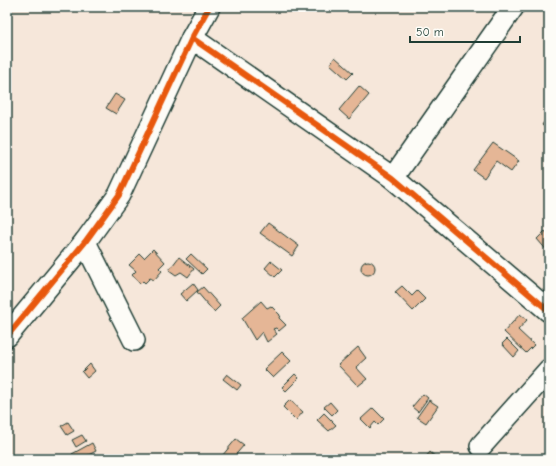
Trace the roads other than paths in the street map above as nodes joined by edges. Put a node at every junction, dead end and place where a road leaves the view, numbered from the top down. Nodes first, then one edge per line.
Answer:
1 (209, 7) edge
2 (513, 7) edge
3 (192, 38) junction
4 (393, 178) junction
5 (85, 242) junction
6 (549, 312) edge
7 (7, 336) edge
8 (134, 340) dead end
9 (549, 370) edge
10 (481, 446) dead end

1 - 3 street
2 - 4 street
3 - 4 street
3 - 5 street
4 - 6 street
5 - 7 street
5 - 8 street
9 - 10 street

